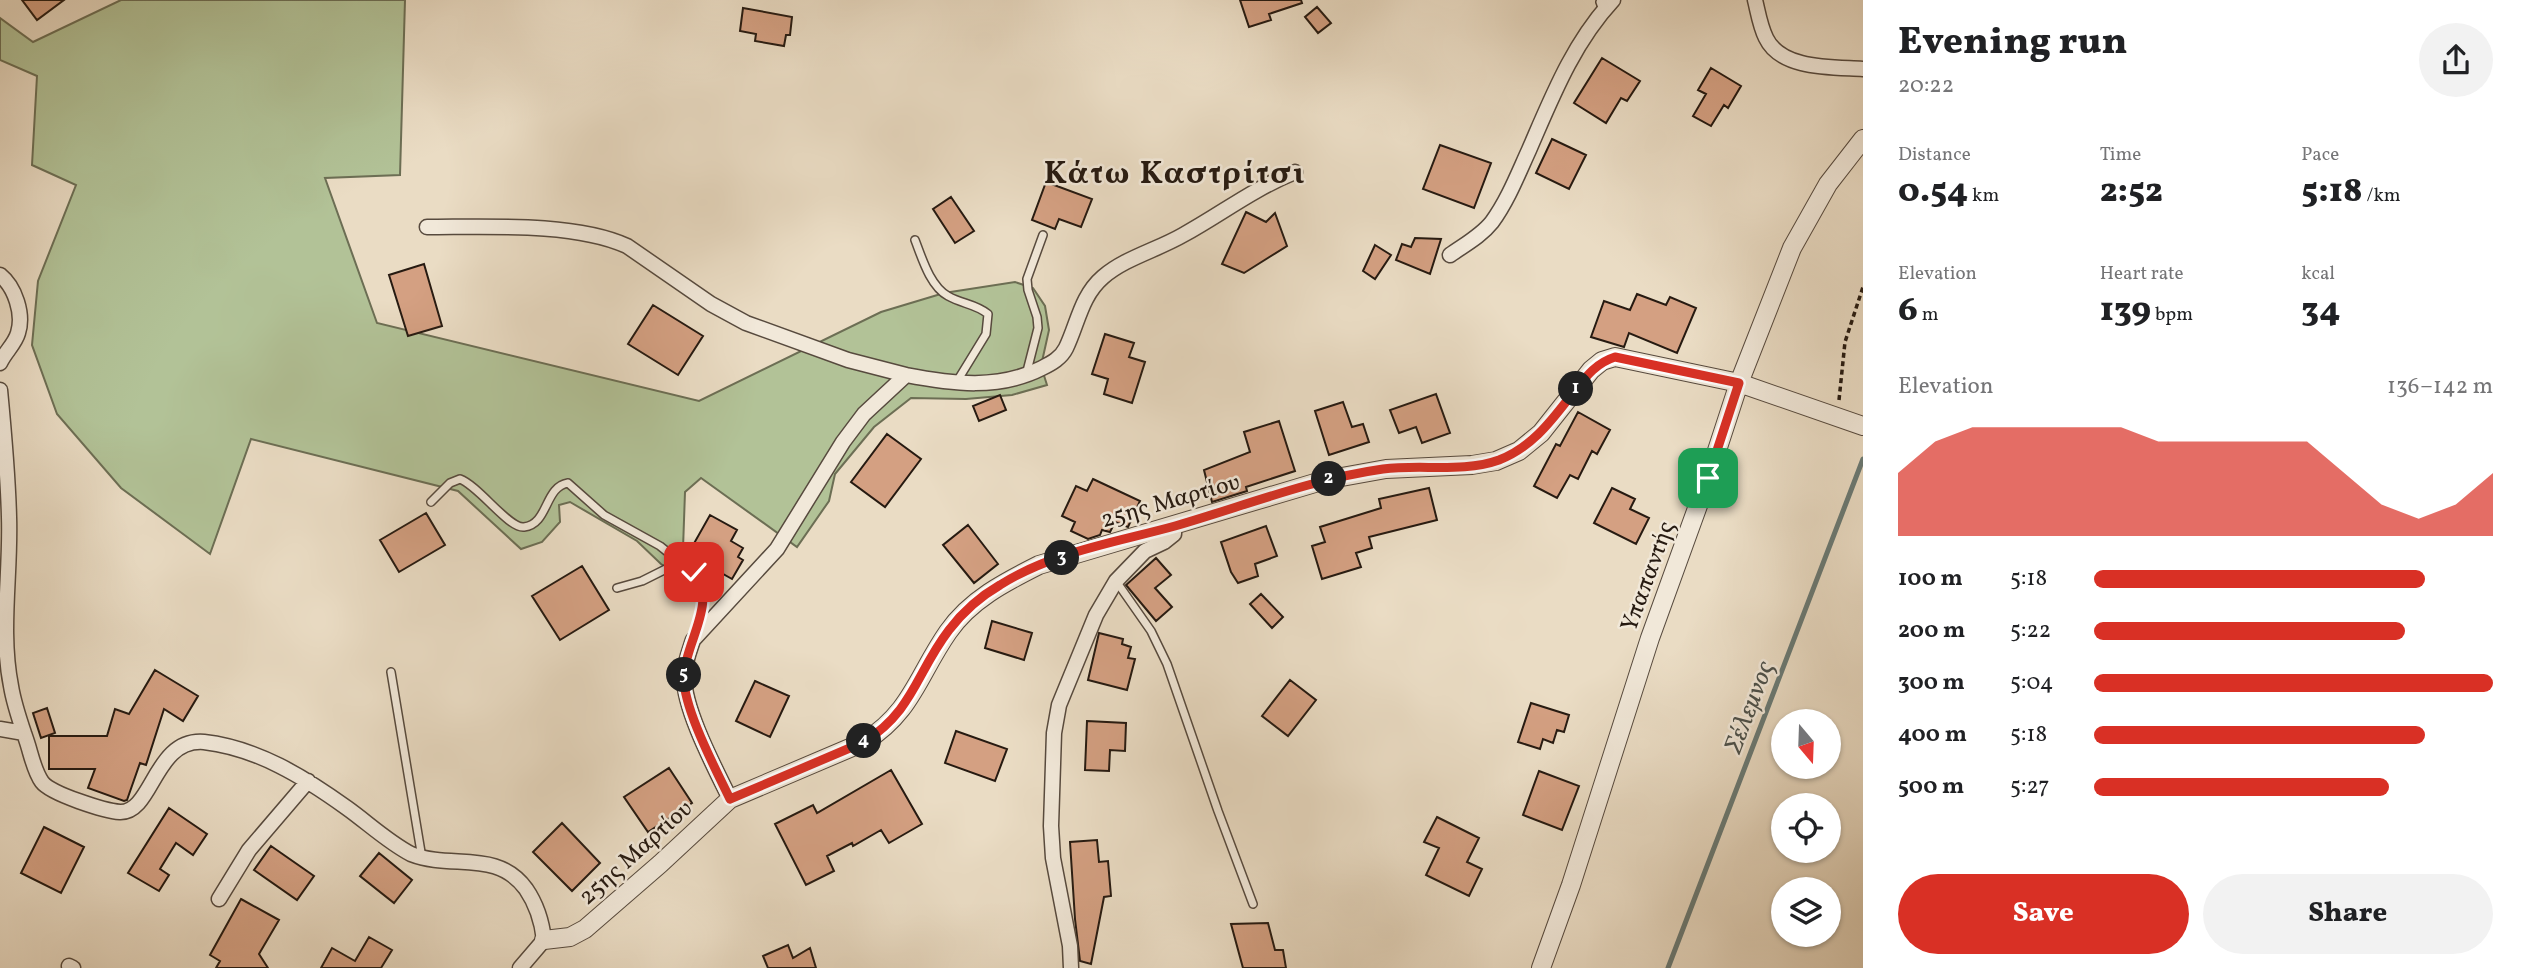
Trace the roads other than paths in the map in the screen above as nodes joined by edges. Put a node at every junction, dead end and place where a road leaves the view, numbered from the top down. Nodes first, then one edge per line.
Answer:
1 (1755, 0) edge
2 (1606, 3) edge
3 (1863, 69) edge
4 (1863, 139) edge
5 (1295, 172) dead end
6 (427, 227) dead end
7 (1043, 235) dead end
8 (915, 240) dead end
9 (1450, 255) dead end
10 (0, 275) edge
11 (0, 363) edge
12 (906, 375) junction
13 (1026, 376) junction
14 (956, 383) junction
15 (1739, 383) junction
16 (0, 390) edge
17 (1863, 426) edge
18 (431, 502) dead end
19 (1174, 526) junction
20 (680, 562) junction
21 (1116, 581) junction
22 (617, 588) dead end
23 (693, 640) junction
24 (391, 673) dead end
25 (0, 729) edge
26 (24, 733) junction
27 (308, 781) junction
28 (730, 799) junction
29 (422, 858) junction
30 (219, 899) dead end
31 (1253, 904) dead end
32 (544, 940) junction
33 (520, 968) edge
34 (1071, 968) edge
35 (1541, 968) edge

1 - 3 street
2 - 9 street
4 - 15 street, Υπαπαντής
5 - 13 street
6 - 12 street
7 - 13 lane
8 - 14 lane
10 - 11 street
12 - 14 street
12 - 23 street
13 - 14 street
15 - 17 street, 25ης Μαρτίου
15 - 19 street, 25ης Μαρτίου
15 - 35 street, Υπαπαντής
16 - 26 street
18 - 20 lane
19 - 21 street
19 - 28 street, 25ης Μαρτίου
20 - 22 lane
20 - 23 lane
21 - 31 lane
21 - 34 street
23 - 28 street
24 - 29 lane
25 - 26 street
26 - 27 street
27 - 29 street
27 - 30 street
28 - 32 street, 25ης Μαρτίου
29 - 32 street
32 - 33 street

